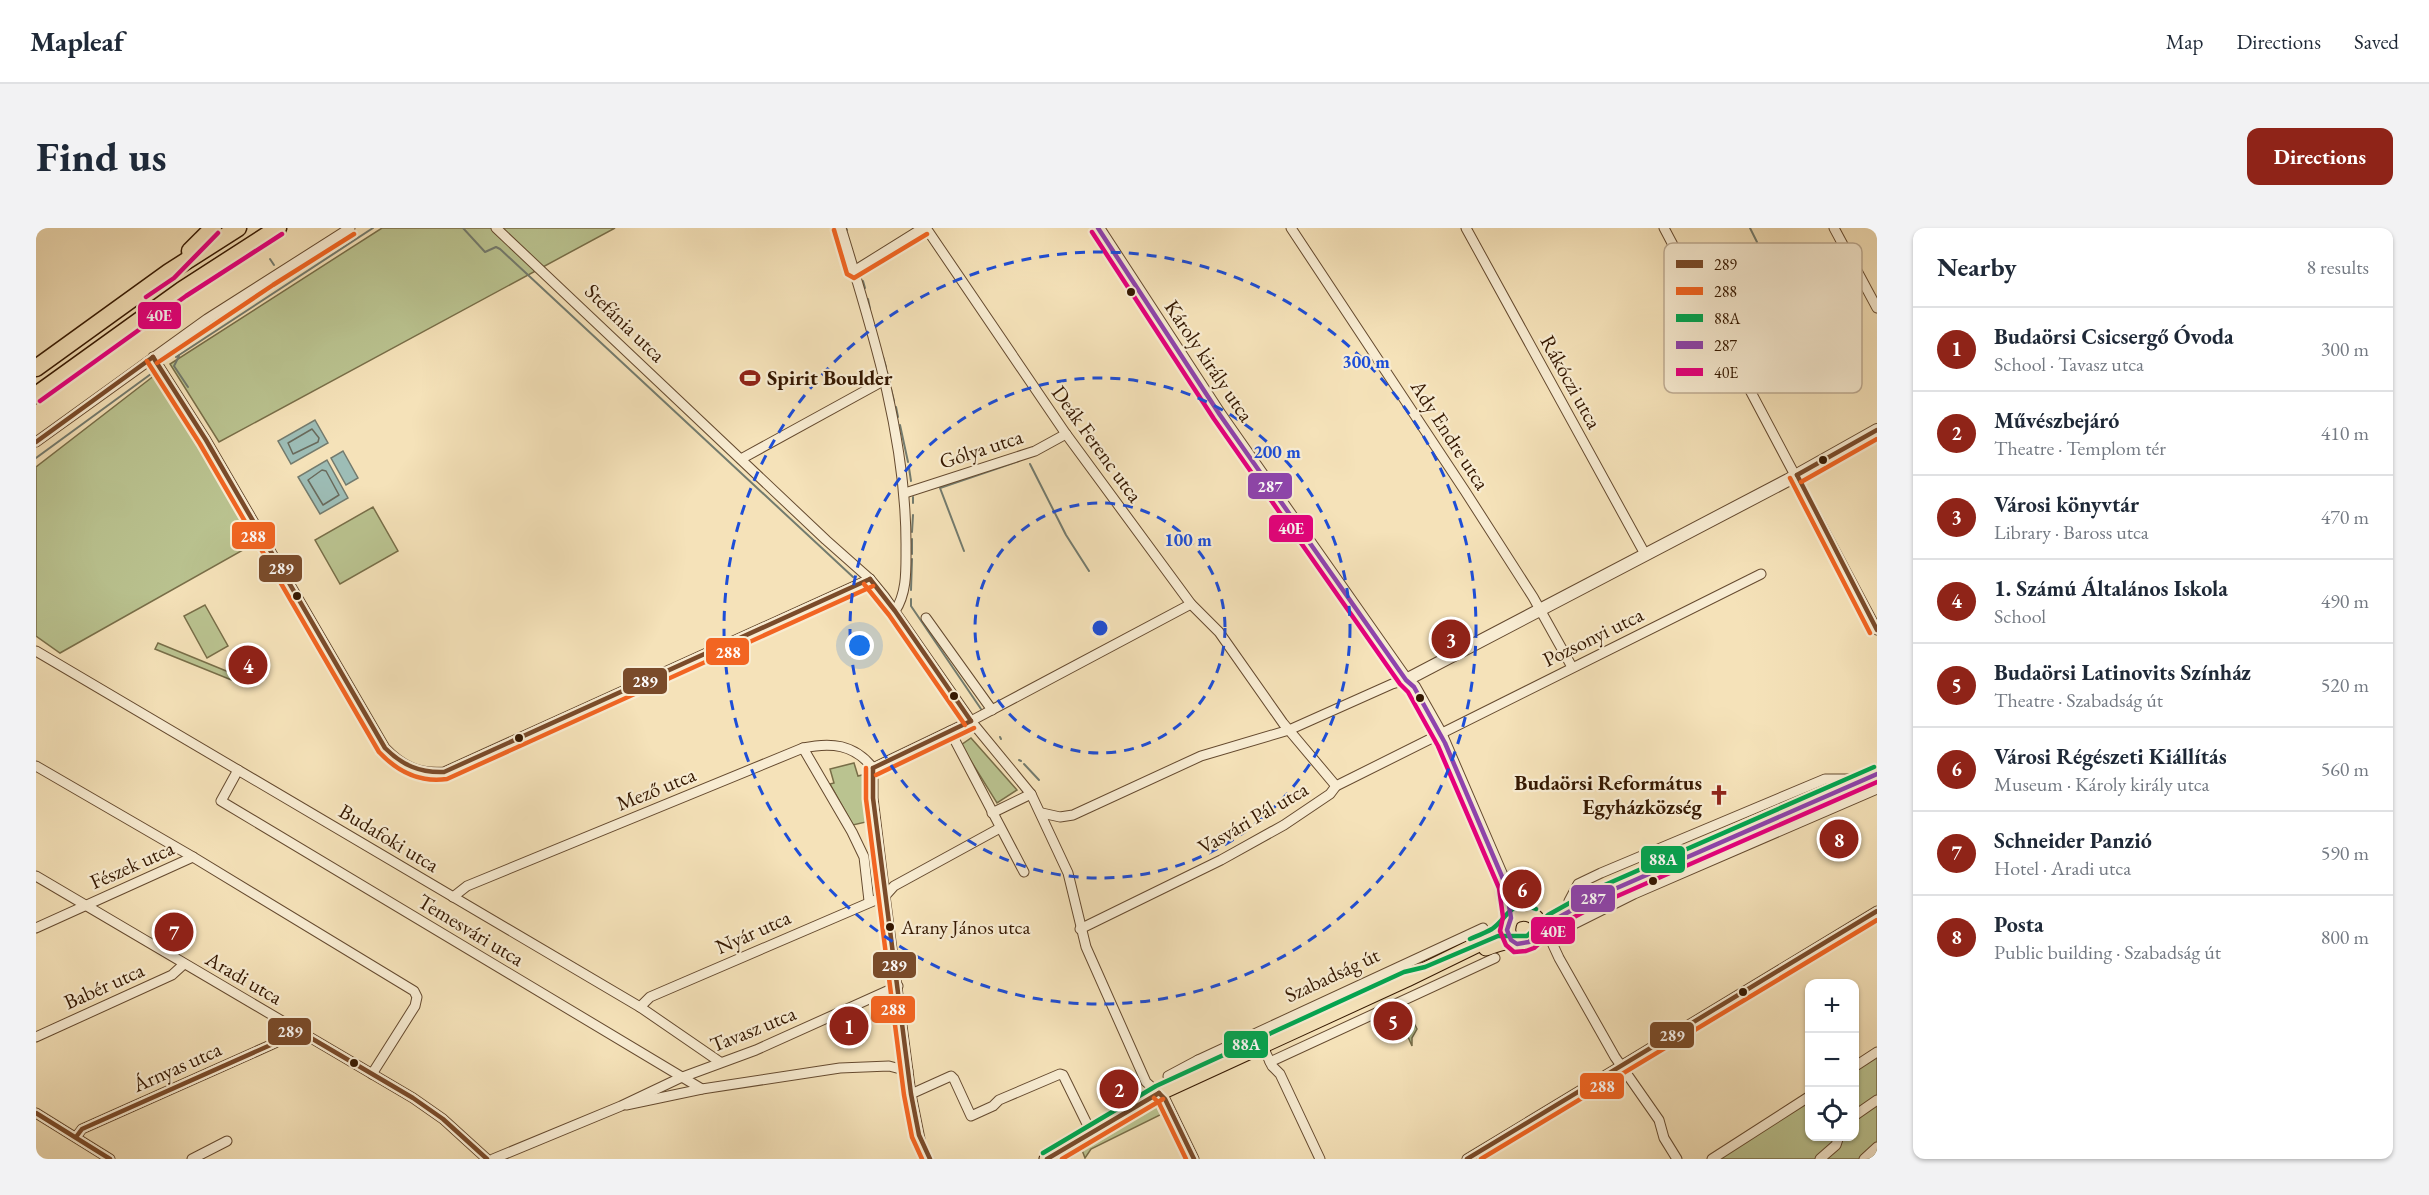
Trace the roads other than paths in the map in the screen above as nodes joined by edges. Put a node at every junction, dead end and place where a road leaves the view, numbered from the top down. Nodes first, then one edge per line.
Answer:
1 (213, 228) edge
2 (238, 228) edge
3 (278, 228) edge
4 (350, 228) edge
5 (496, 228) edge
6 (841, 228) edge
7 (925, 228) edge
8 (1098, 228) edge
9 (1292, 228) edge
10 (1466, 228) edge
11 (1664, 228) edge
12 (1834, 228) edge
13 (1672, 243) edge
14 (1842, 243) edge
15 (854, 271) junction
16 (169, 272) junction
17 (1862, 280) edge
18 (1877, 308) edge
19 (153, 357) junction
20 (36, 368) edge
21 (883, 381) junction
22 (1753, 393) edge
23 (36, 395) edge
24 (1877, 430) edge
25 (1066, 434) junction
26 (36, 442) edge
27 (741, 459) junction
28 (1797, 475) junction
29 (905, 493) junction
30 (1645, 554) junction
31 (1761, 574) dead end
32 (870, 579) junction
33 (1191, 604) junction
34 (1539, 609) junction
35 (895, 611) junction
36 (926, 618) dead end
37 (1877, 630) edge
38 (36, 651) edge
39 (1572, 667) junction
40 (1406, 681) junction
41 (992, 710) junction
42 (971, 721) junction
43 (1289, 730) junction
44 (950, 731) junction
45 (1440, 733) junction
46 (803, 748) junction
47 (36, 765) edge
48 (873, 768) junction
49 (238, 770) junction
50 (1874, 781) edge
51 (1336, 786) junction
52 (1031, 794) junction
53 (992, 813) junction
54 (1042, 813) junction
55 (1000, 828) junction
56 (194, 857) junction
57 (1024, 872) dead end
58 (36, 876) edge
59 (885, 896) junction
60 (453, 897) junction
61 (1594, 898) junction
62 (869, 901) junction
63 (1570, 905) junction
64 (86, 906) junction
65 (1877, 911) edge
66 (1519, 918) junction
67 (36, 928) edge
68 (1483, 928) dead end
69 (1080, 929) junction
70 (1545, 934) junction
71 (1516, 943) junction
72 (1495, 958) dead end
73 (184, 964) junction
74 (1407, 979) junction
75 (898, 986) junction
76 (640, 1007) junction
77 (294, 1028) junction
78 (36, 1037) edge
79 (1262, 1045) junction
80 (1877, 1052) edge
81 (720, 1062) junction
82 (1270, 1062) junction
83 (1859, 1064) edge
84 (1201, 1065) junction
85 (1623, 1066) junction
86 (908, 1071) junction
87 (372, 1074) junction
88 (1168, 1076) dead end
89 (680, 1078) junction
90 (702, 1089) junction
91 (1159, 1093) junction
92 (911, 1094) junction
93 (1805, 1099) edge
94 (1877, 1100) edge
95 (621, 1106) junction
96 (36, 1113) edge
97 (1859, 1113) edge
98 (1091, 1132) junction
99 (76, 1137) junction
100 (227, 1141) dead end
101 (1838, 1141) edge
102 (923, 1147) junction
103 (1877, 1147) edge
104 (110, 1159) edge
105 (192, 1159) edge
106 (487, 1159) edge
107 (493, 1159) edge
108 (924, 1159) edge
109 (930, 1159) edge
110 (1047, 1159) edge
111 (1194, 1159) edge
112 (1320, 1159) edge
113 (1467, 1159) edge
114 (1677, 1159) edge
115 (1712, 1159) edge
116 (1820, 1159) edge
117 (1864, 1159) edge

1 - 16 highway
2 - 16 highway
3 - 23 highway
4 - 19 street
5 - 27 street, Stefánia utca
6 - 15 street
7 - 15 street
7 - 25 street, Deák Ferenc utca
8 - 40 street, Károly király utca
9 - 34 street, Ady Endre utca
10 - 30 street, Rákóczi utca
11 - 13 street
12 - 14 street
15 - 21 street
16 - 20 highway
17 - 18 street
19 - 26 street
19 - 32 street
21 - 27 street
21 - 29 street
22 - 28 street
24 - 28 street
25 - 29 street, Gólya utca
25 - 33 street, Deák Ferenc utca
27 - 32 street, Stefánia utca
28 - 30 street
28 - 37 street
29 - 35 street
30 - 34 street
31 - 39 street, Pozsonyi utca
32 - 35 street, Stefánia utca
33 - 41 street
33 - 43 street, Deák Ferenc utca
34 - 39 street, Ady Endre utca
34 - 40 street
35 - 42 street, Stefánia utca
36 - 41 street
38 - 49 street, Budafoki utca
39 - 45 street, Pozsonyi utca
40 - 43 street
40 - 45 street, Károly király utca
41 - 42 street
42 - 44 street
42 - 52 street, Stefánia utca
43 - 51 street, Deák Ferenc utca
43 - 54 street
44 - 48 street
44 - 53 street
45 - 51 street, Vasvári Pál utca
45 - 66 street, Károly király utca
46 - 48 street, Mező utca
46 - 60 street, Mező utca
46 - 62 street
47 - 56 street
48 - 59 street
49 - 60 street, Budafoki utca
49 - 89 street, Temesvári utca
50 - 61 main road, Szabadság út
50 - 63 street
50 - 70 street
51 - 69 street, Vasvári Pál utca
52 - 53 street
52 - 54 street, Stefánia utca
53 - 55 street
54 - 69 street, Stefánia utca
55 - 57 street
55 - 59 street
56 - 64 street, Fészek utca
56 - 87 street
58 - 64 street, Aradi utca
59 - 62 street, Nyár utca
59 - 75 street
60 - 76 street, Budafoki utca
61 - 63 main road, Szabadság út
61 - 70 main road, Szabadság út
62 - 76 street, Nyár utca
63 - 66 main road, Szabadság út
64 - 67 street, Fészek utca
64 - 73 street, Aradi utca
65 - 85 street
66 - 70 main road
66 - 71 main road
66 - 74 main road, Szabadság út
68 - 84 street, Szabadság út
69 - 91 street, Stefánia utca
70 - 71 main road, Szabadság út
70 - 85 street
71 - 74 main road, Szabadság út
72 - 82 street
73 - 77 street, Aradi utca
73 - 78 street, Babér utca
74 - 79 main road, Szabadság út
75 - 81 street, Tavasz utca
75 - 86 street
76 - 81 street, Budafoki utca
77 - 87 street, Aradi utca
77 - 99 street, Árnyas utca
79 - 82 street
79 - 84 main road, Szabadság út
80 - 83 street
81 - 89 street, Tavasz utca
82 - 112 street
84 - 88 street, Szabadság út
84 - 91 main road, Szabadság út
85 - 113 street
85 - 114 street
86 - 90 street, Tavasz utca
86 - 92 street
87 - 106 street, Aradi utca
89 - 90 street, Temesvári utca
89 - 95 street, Tavasz utca
90 - 95 street, Tavasz utca
91 - 98 main road, Szabadság út
91 - 111 street, Stefánia utca
92 - 98 street
92 - 102 street
93 - 115 street
94 - 97 street
95 - 107 street, Tavasz utca
96 - 99 street
98 - 110 main road, Szabadság út
99 - 104 street
100 - 105 street
101 - 116 street
102 - 108 street
102 - 109 street
103 - 117 street

